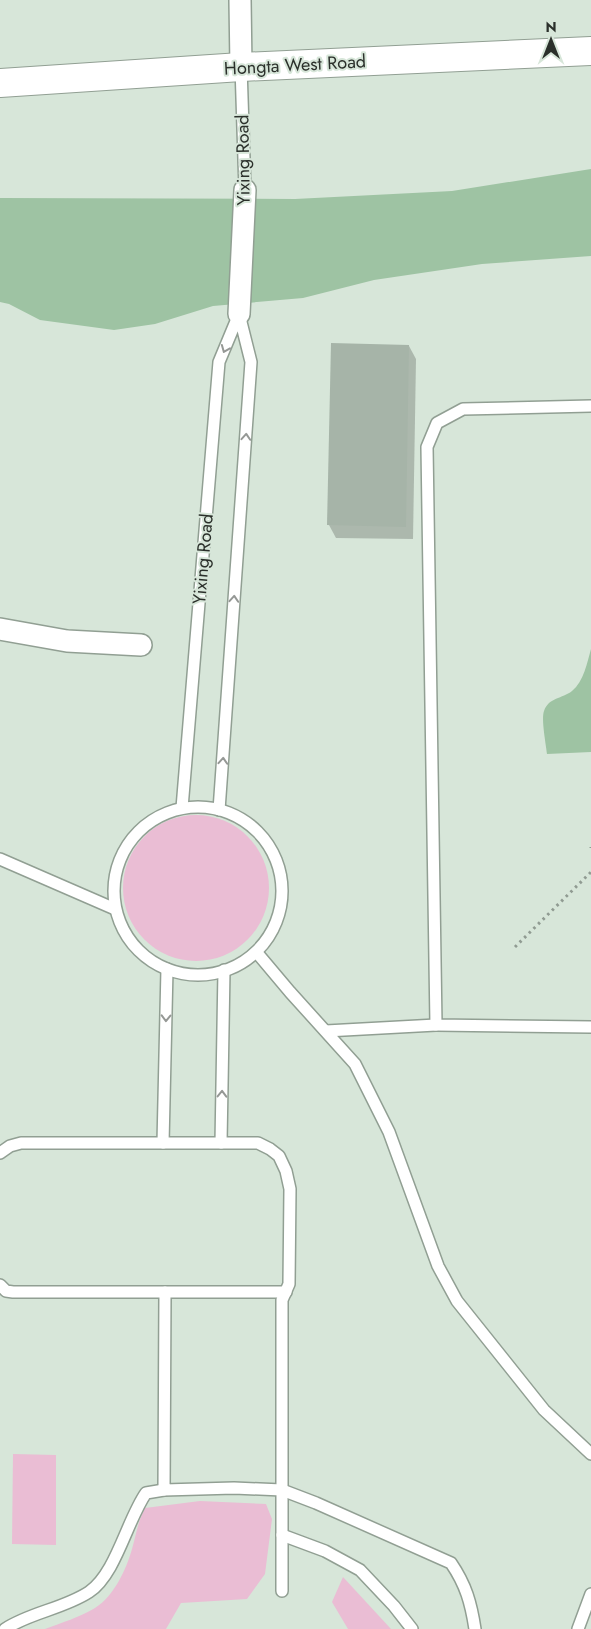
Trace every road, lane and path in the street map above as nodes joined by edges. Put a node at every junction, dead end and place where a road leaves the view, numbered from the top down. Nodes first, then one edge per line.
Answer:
1 (240, 0) edge
2 (591, 51) edge
3 (241, 67) junction
4 (0, 83) edge
5 (245, 190) joint
6 (239, 314) junction
7 (591, 406) edge
8 (0, 629) edge
9 (141, 645) dead end
10 (182, 808) junction
11 (220, 810) junction
12 (0, 859) edge
13 (591, 872) edge
14 (115, 909) junction
15 (515, 947) dead end
16 (258, 954) junction
17 (167, 969) junction
18 (224, 970) junction
19 (436, 1025) junction
20 (591, 1027) edge
21 (326, 1031) junction
22 (163, 1143) junction
23 (221, 1143) junction
24 (0, 1153) edge
25 (0, 1285) edge
26 (165, 1292) junction
27 (286, 1292) junction
28 (591, 1454) edge
29 (164, 1490) junction
30 (282, 1490) junction
31 (282, 1535) junction
32 (282, 1591) dead end
33 (591, 1594) edge
34 (5, 1629) edge
35 (412, 1629) edge
36 (475, 1629) edge
37 (578, 1629) edge

1 - 3 street
2 - 3 street, Hongta West Road
3 - 4 street, Hongta West Road
3 - 5 lane, Yixing Road
5 - 6 street, Yixing Road
6 -> 10 lane, Yixing Road
11 -> 6 lane, Yixing Road
7 - 19 lane
8 - 9 street
10 - 11 lane
10 - 14 lane
11 - 16 lane
12 - 14 lane
13 - 15 path
14 - 17 lane
16 - 18 lane
16 - 21 lane
17 - 18 lane
17 -> 22 lane
23 -> 18 lane
19 - 20 lane
19 - 21 lane
21 - 28 lane
22 - 23 lane
22 - 24 lane
23 - 27 lane
25 - 26 lane
26 - 27 lane
26 - 29 lane
27 - 30 lane
29 - 30 lane
29 - 34 lane
30 - 31 lane
30 - 36 lane
31 - 32 lane
31 - 35 lane
33 - 37 lane

